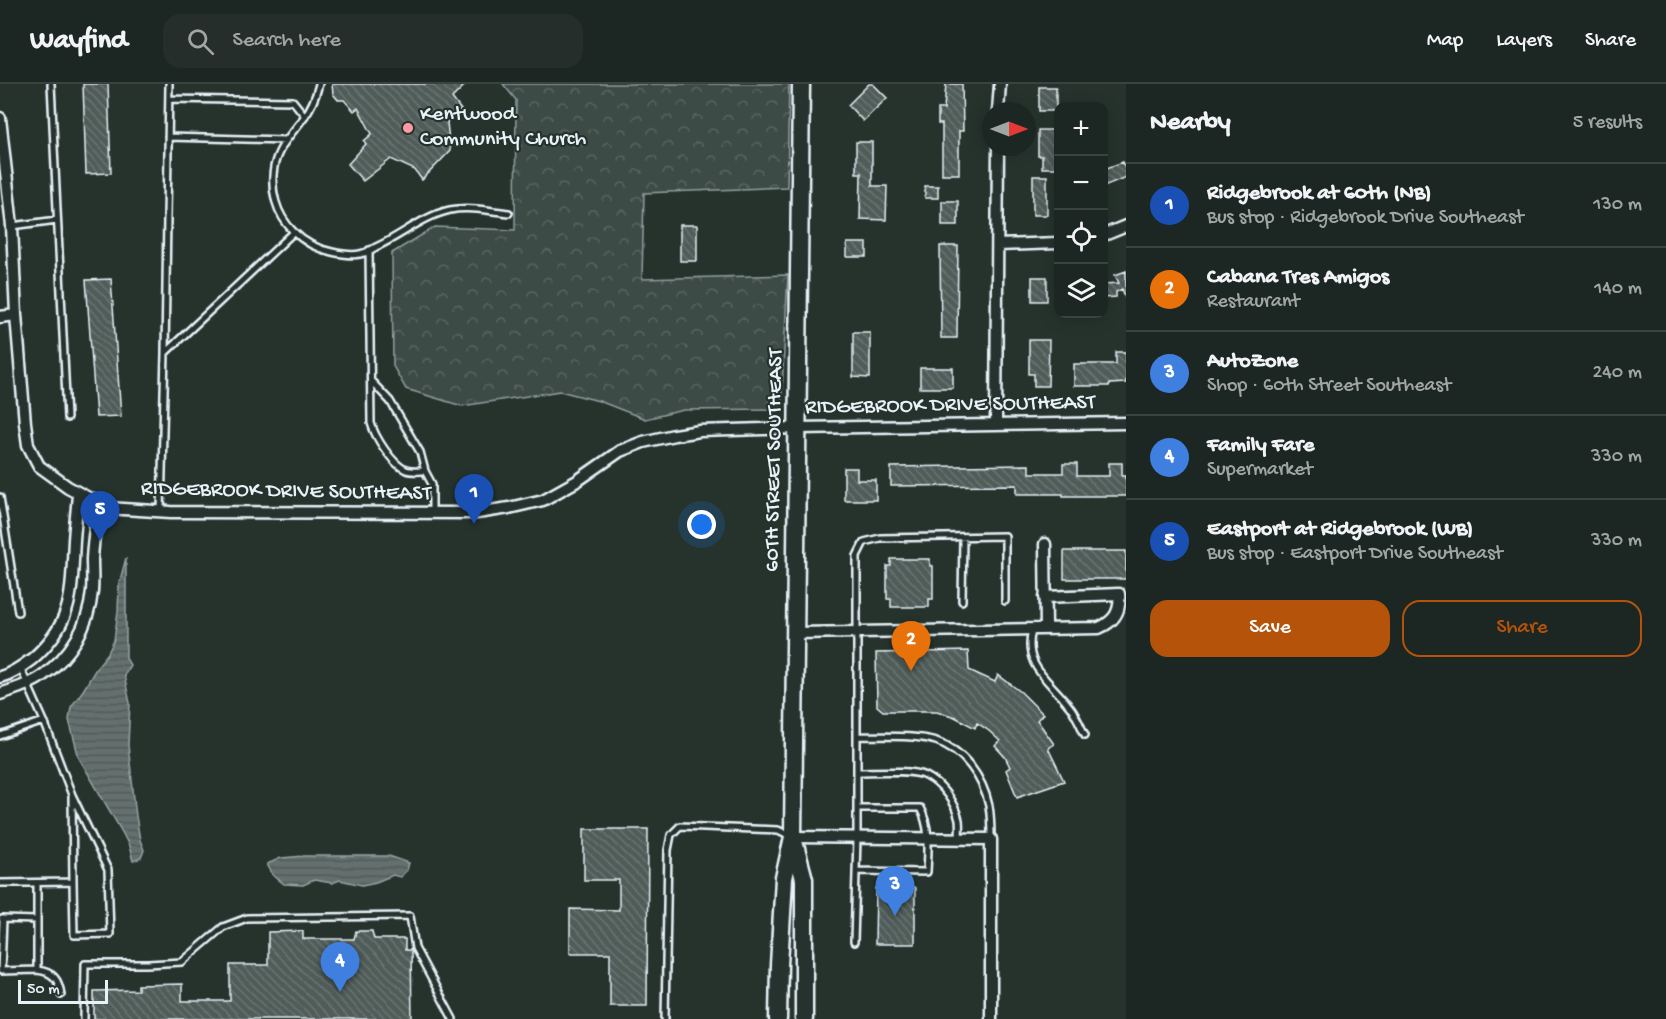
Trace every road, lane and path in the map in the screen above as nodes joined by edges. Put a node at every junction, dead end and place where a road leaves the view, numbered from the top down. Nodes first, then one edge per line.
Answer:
1 (51, 84) edge
2 (169, 84) edge
3 (319, 84) edge
4 (801, 84) edge
5 (1000, 84) edge
6 (168, 99) junction
7 (999, 102) edge
8 (305, 116) junction
9 (0, 118) edge
10 (168, 136) junction
11 (286, 140) junction
12 (998, 156) edge
13 (509, 213) dead end
14 (57, 220) junction
15 (12, 226) junction
16 (1126, 226) edge
17 (294, 232) junction
18 (1108, 233) edge
19 (1054, 243) edge
20 (998, 245) junction
21 (369, 250) junction
22 (15, 315) junction
23 (0, 317) edge
24 (165, 353) junction
25 (371, 381) junction
26 (67, 418) dead end
27 (1126, 423) edge
28 (996, 424) junction
29 (798, 428) junction
30 (425, 471) junction
31 (78, 493) junction
32 (0, 497) edge
33 (98, 503) junction
34 (161, 512) junction
35 (432, 514) junction
36 (963, 537) junction
37 (1045, 544) dead end
38 (1046, 597) junction
39 (962, 601) dead end
40 (1005, 601) dead end
41 (18, 612) dead end
42 (1032, 630) junction
43 (1046, 630) junction
44 (858, 632) junction
45 (796, 633) junction
46 (20, 667) junction
47 (0, 677) edge
48 (28, 684) junction
49 (0, 694) edge
50 (44, 721) junction
51 (1086, 735) dead end
52 (0, 736) edge
53 (857, 736) junction
54 (857, 772) junction
55 (72, 795) junction
56 (857, 808) junction
57 (793, 837) junction
58 (857, 838) junction
59 (928, 838) junction
60 (959, 839) junction
61 (991, 839) junction
62 (856, 871) junction
63 (73, 882) junction
64 (37, 883) junction
65 (0, 884) edge
66 (1, 919) edge
67 (37, 920) junction
68 (855, 942) dead end
69 (37, 970) junction
70 (61, 995) dead end
71 (84, 1019) edge
72 (453, 1019) edge
73 (665, 1019) edge
74 (778, 1019) edge
75 (804, 1019) edge
76 (991, 1019) edge

1 - 14 lane
2 - 6 lane
3 - 8 lane
4 - 29 main road, 60TH STREET SOUTHEAST
5 - 7 street
6 - 8 lane
6 - 10 lane
8 - 11 lane
9 - 15 street, RIDGEBROOK DRIVE SOUTHEAST
10 - 11 lane
10 - 24 lane
11 - 17 lane
12 - 20 street
13 - 21 lane
14 - 15 lane
14 - 26 lane
15 - 22 street, RIDGEBROOK DRIVE SOUTHEAST
16 - 18 street
17 - 21 lane
17 - 24 lane
19 - 20 street
20 - 28 street
21 - 25 lane
22 - 23 street
22 - 31 street, RIDGEBROOK DRIVE SOUTHEAST
24 - 34 lane
25 - 30 lane
25 - 30 lane
27 - 28 street, RIDGEBROOK DRIVE SOUTHEAST
28 - 29 street, RIDGEBROOK DRIVE SOUTHEAST
29 - 35 street, RIDGEBROOK DRIVE SOUTHEAST
29 - 45 main road, 60TH STREET SOUTHEAST
30 - 35 lane
31 - 33 street, RIDGEBROOK DRIVE SOUTHEAST
31 - 46 street
32 - 41 lane
33 - 34 street, RIDGEBROOK DRIVE SOUTHEAST
33 - 48 street
34 - 35 street, RIDGEBROOK DRIVE SOUTHEAST
36 - 39 lane
36 - 40 lane
36 - 44 lane
37 - 38 street
38 - 43 street
38 - 43 street
42 - 43 street
42 - 44 street
42 - 51 lane
44 - 45 street
44 - 53 lane
45 - 57 main road, 60TH STREET SOUTHEAST
46 - 47 street
46 - 48 lane
48 - 49 street
48 - 50 lane
50 - 52 lane
50 - 55 lane
53 - 54 lane
53 - 61 lane
54 - 56 lane
54 - 60 lane
55 - 63 lane
55 - 63 lane
56 - 58 lane
56 - 59 lane
57 - 58 street
57 - 73 lane
57 - 74 main road, 60TH STREET SOUTHEAST
57 - 75 main road, 60TH STREET SOUTHEAST
58 - 59 street
58 - 62 lane
59 - 60 street
59 - 62 lane
60 - 61 street
61 - 76 street
62 - 68 lane
63 - 64 lane
64 - 65 lane
64 - 67 lane
66 - 67 lane
66 - 69 lane
67 - 69 lane
69 - 70 lane
71 - 72 lane

